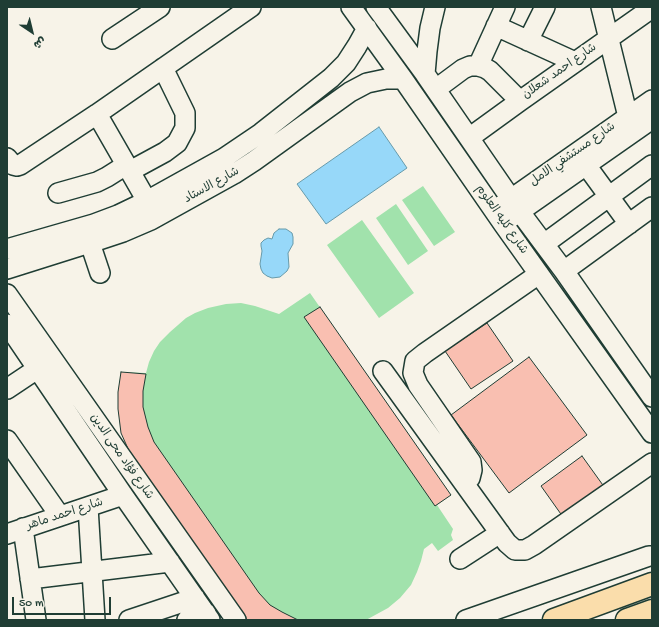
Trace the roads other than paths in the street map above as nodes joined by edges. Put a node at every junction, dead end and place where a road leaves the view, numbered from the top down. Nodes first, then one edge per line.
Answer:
1 (160, 7) edge
2 (351, 7) edge
3 (435, 7) edge
4 (505, 7) edge
5 (545, 7) edge
6 (586, 7) edge
7 (247, 8) edge
8 (382, 8) edge
9 (652, 8) edge
10 (602, 11) edge
11 (496, 26) junction
12 (367, 28) junction
13 (609, 38) junction
14 (112, 39) dead end
15 (526, 46) junction
16 (575, 62) junction
17 (478, 66) junction
18 (163, 68) junction
19 (403, 79) junction
20 (430, 82) junction
21 (652, 100) edge
22 (520, 101) junction
23 (97, 114) junction
24 (628, 117) junction
25 (652, 120) edge
26 (469, 138) junction
27 (7, 158) edge
28 (586, 165) junction
29 (652, 165) edge
30 (128, 168) junction
31 (58, 193) dead end
32 (609, 196) junction
33 (145, 202) junction
34 (516, 205) junction
35 (652, 208) edge
36 (499, 217) junction
37 (151, 220) junction
38 (629, 224) junction
39 (94, 236) junction
40 (544, 244) junction
41 (7, 249) edge
42 (8, 268) edge
43 (564, 271) junction
44 (100, 273) dead end
45 (539, 274) junction
46 (7, 294) edge
47 (7, 324) edge
48 (37, 369) junction
49 (383, 371) dead end
50 (418, 385) junction
51 (649, 387) edge
52 (7, 389) edge
53 (401, 397) junction
54 (652, 432) edge
55 (7, 440) edge
56 (652, 464) edge
57 (465, 484) junction
58 (123, 495) junction
59 (88, 507) junction
60 (60, 516) junction
61 (15, 531) edge
62 (500, 533) junction
63 (652, 556) edge
64 (460, 559) dead end
65 (170, 562) junction
66 (92, 571) junction
67 (30, 579) junction
68 (652, 584) edge
69 (204, 610) edge
70 (652, 611) edge
71 (36, 620) edge
72 (95, 620) edge
73 (129, 620) edge
74 (187, 620) edge
75 (236, 620) edge
76 (466, 620) edge
77 (554, 620) edge
78 (627, 620) edge

1 - 14 street
2 - 12 street, شارع كليه العلوم
3 - 20 street
4 - 11 street
5 - 15 street
6 - 10 street
7 - 18 street
8 - 20 street, شارع كليه العلوم
9 - 13 street, شارع احمد شعلان
10 - 13 street
11 - 15 street
11 - 17 street
12 - 19 street, شارع كليه العلوم
12 - 33 street, شارع الاستاد
13 - 16 street, شارع احمد شعلان
13 - 24 street
15 - 16 street
16 - 22 street, شارع احمد شعلان
17 - 20 street
17 - 22 street
18 - 23 street
18 - 30 street
19 - 36 street, شارع كليه العلوم
19 - 37 street, شارع الاستاد
20 - 26 street, شارع كليه العلوم
21 - 24 street, شارع مستشفي الامل
22 - 26 street, شارع احمد شعلان
23 - 27 street
23 - 30 street
24 - 34 street, شارع مستشفي الامل
25 - 28 street, شارع مستشفي الامل
26 - 34 street, شارع كليه العلوم
28 - 32 street
28 - 34 street, شارع مستشفي الامل
29 - 32 street
30 - 31 street
30 - 33 street
32 - 38 street
32 - 40 street
33 - 37 street
33 - 39 street, شارع الاستاد
34 - 36 street, شارع مستشفي الامل
34 - 40 street, شارع كليه العلوم
35 - 38 street
36 - 45 street, شارع كليه العلوم
37 - 39 street, شارع الاستاد
38 - 43 street
39 - 41 street, شارع الاستاد
39 - 42 street, شارع الاستاد
39 - 44 street
40 - 43 street, شارع كليه العلوم
43 - 51 street, شارع كليه العلوم
45 - 50 street
45 - 54 street, شارع كليه العلوم
46 - 75 street, شارع فؤاد محى الدين
47 - 48 street, شارع فؤاد محى الدين
48 - 52 street
48 - 58 street, شارع فؤاد محى الدين
49 - 53 street
50 - 53 street
50 - 57 street
53 - 57 street
55 - 60 street
56 - 62 street
57 - 62 street
58 - 59 street, شارع احمد ماهر
58 - 65 street, شارع فؤاد محى الدين
59 - 60 street, شارع احمد ماهر
59 - 66 street
60 - 61 street, شارع احمد ماهر
61 - 67 street
62 - 64 street
63 - 76 street
65 - 66 street
65 - 69 street, شارع فؤاد محى الدين
66 - 67 street
66 - 72 street
67 - 71 street
68 - 77 main road
69 - 73 street
69 - 74 street
70 - 78 main road

